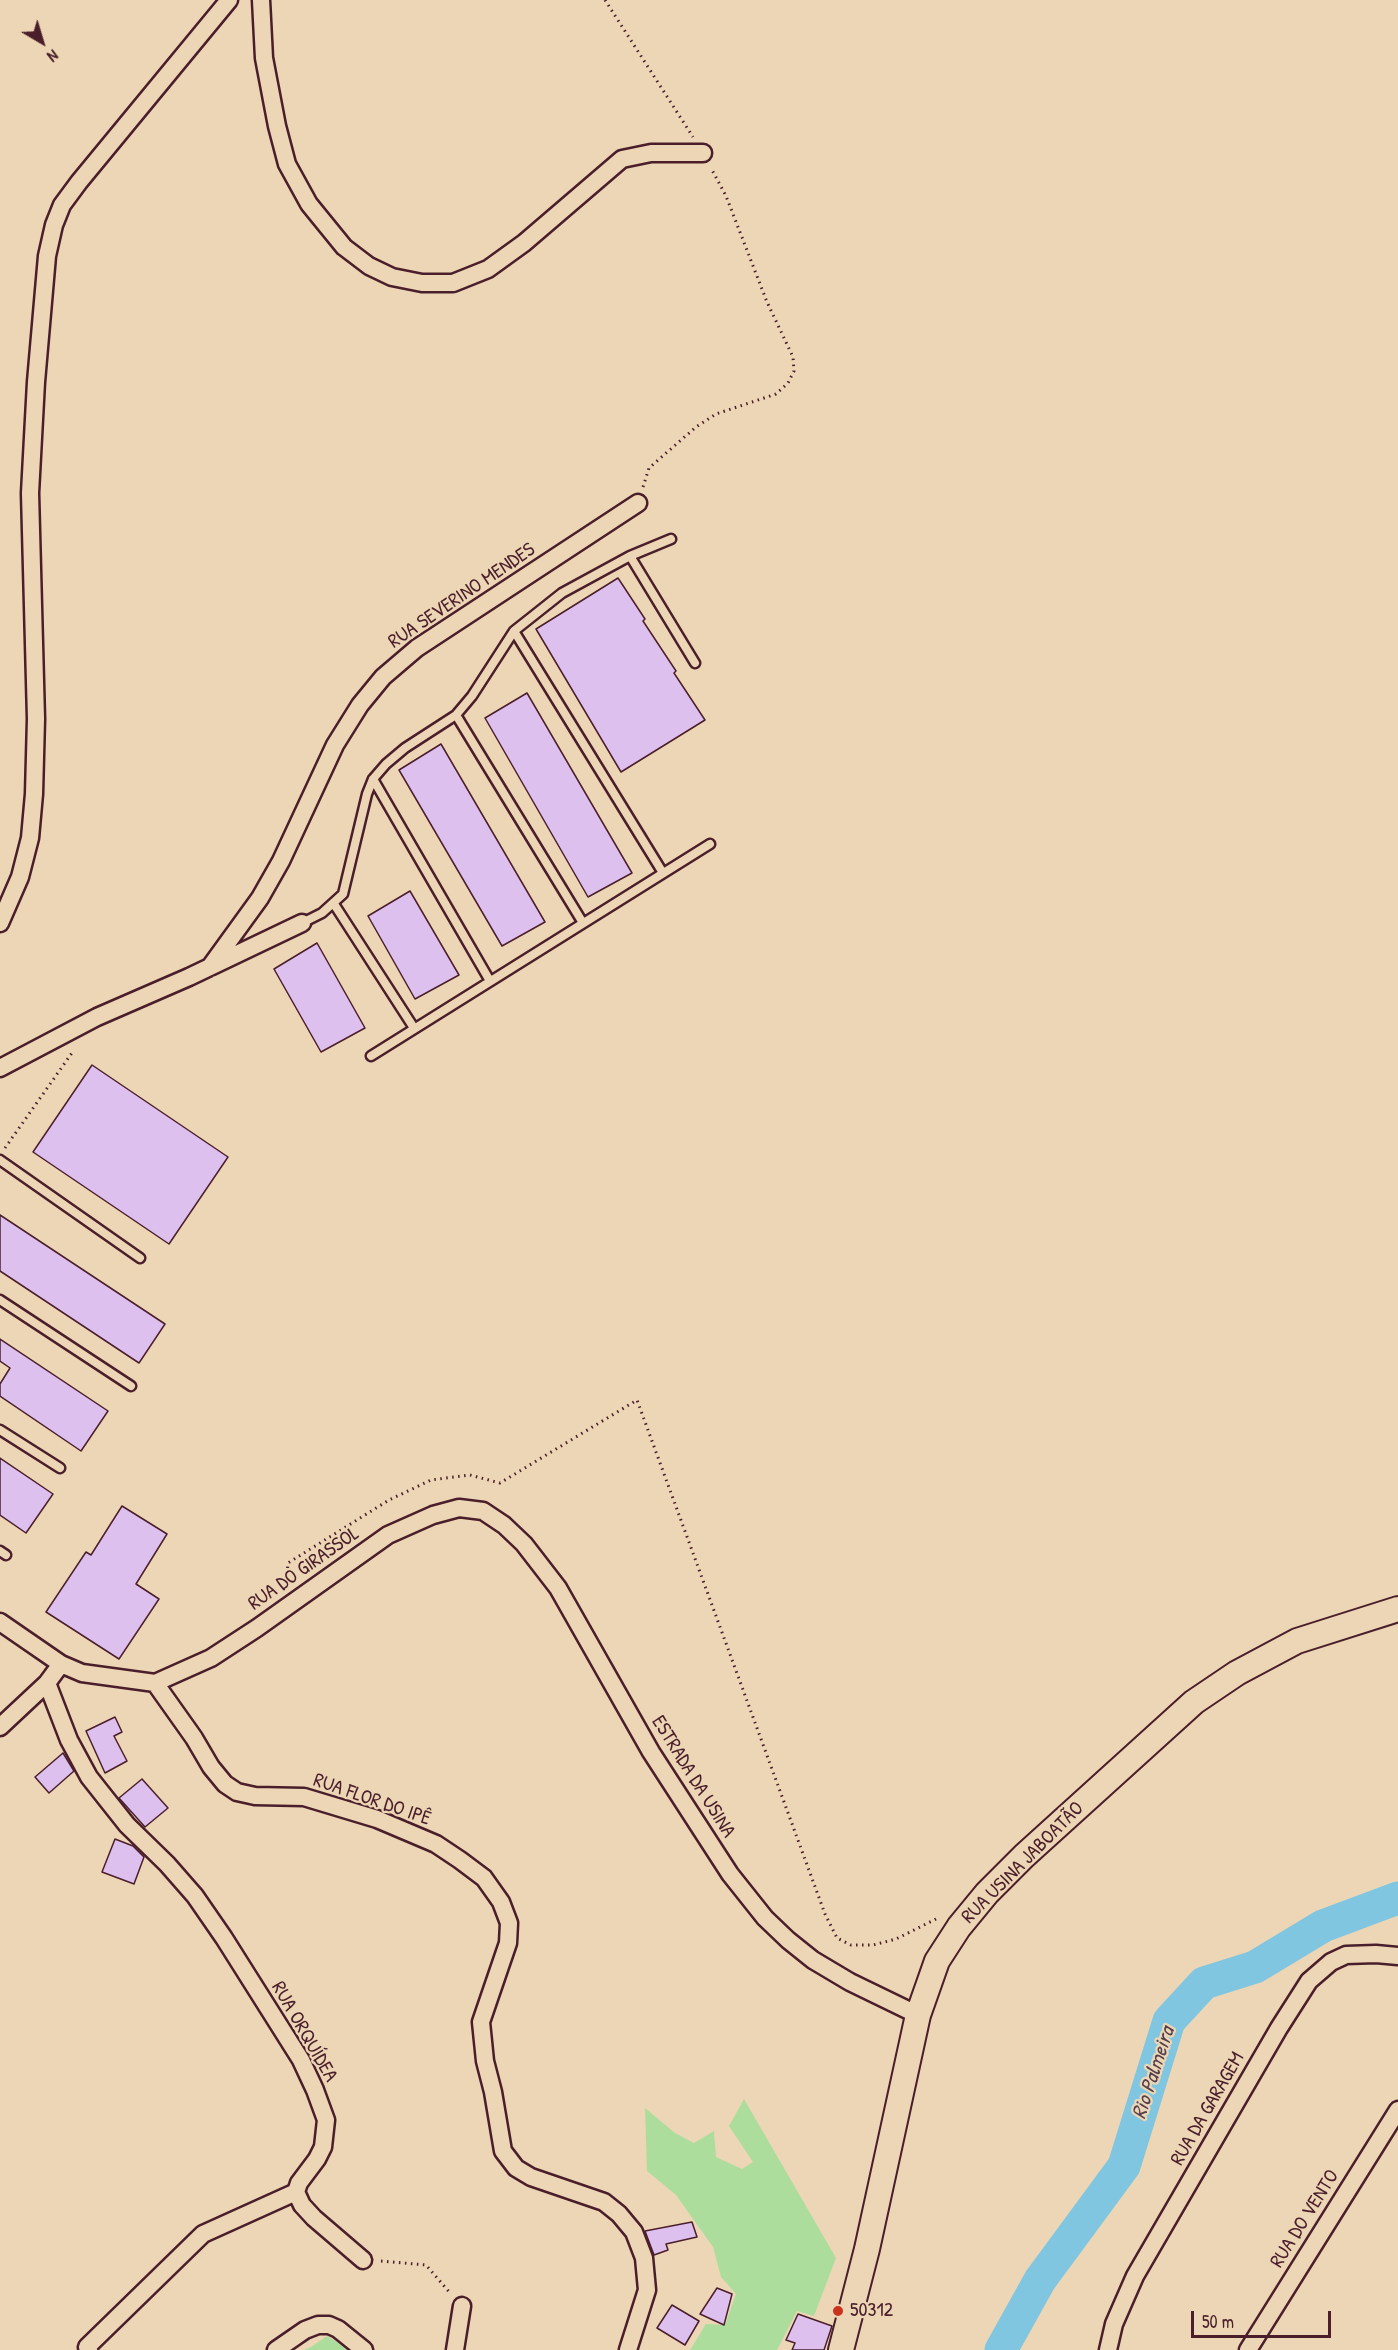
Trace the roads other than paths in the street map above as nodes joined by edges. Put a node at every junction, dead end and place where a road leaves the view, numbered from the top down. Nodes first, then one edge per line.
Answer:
1 (229, 0) edge
2 (261, 0) edge
3 (703, 153) road end
4 (638, 503) road end
5 (671, 538) dead end
6 (630, 556) junction
7 (514, 631) junction
8 (695, 663) dead end
9 (456, 715) junction
10 (373, 779) junction
11 (710, 844) dead end
12 (663, 873) junction
13 (334, 904) junction
14 (302, 922) joint
15 (0, 923) edge
16 (583, 923) junction
17 (210, 967) junction
18 (490, 981) junction
19 (414, 1028) junction
20 (371, 1056) dead end
21 (0, 1068) edge
22 (0, 1158) edge
23 (140, 1258) dead end
24 (0, 1300) edge
25 (131, 1386) dead end
26 (0, 1430) edge
27 (60, 1468) dead end
28 (483, 1511) joint
29 (1398, 1609) edge
30 (0, 1622) edge
31 (61, 1664) junction
32 (47, 1683) junction
33 (155, 1683) junction
34 (0, 1727) edge
35 (1398, 1956) edge
36 (918, 2015) junction
37 (1398, 2110) edge
38 (296, 2192) junction
39 (363, 2260) road end
40 (462, 2306) road end
41 (88, 2350) edge
42 (276, 2350) edge
43 (364, 2350) edge
44 (455, 2350) edge
45 (628, 2350) edge
46 (841, 2350) edge
47 (1108, 2350) edge
48 (1248, 2350) edge

1 - 15 street
2 - 3 street
4 - 17 street, RUA SEVERINO MENDES
5 - 6 lane
6 - 7 lane
6 - 8 lane
7 - 9 lane
7 - 12 lane
9 - 10 lane
9 - 16 lane
10 - 13 lane
10 - 18 lane
11 - 12 lane
12 - 16 lane
13 - 14 lane
13 - 19 lane
14 - 17 street
16 - 18 lane
17 - 21 street
18 - 19 lane
19 - 20 lane
22 - 23 lane
24 - 25 lane
26 - 27 lane
28 - 33 street, RUA DO GIRASSOL
28 - 36 street, ESTRADA DA USINA
29 - 36 street, RUA USINA JABOATÃO
30 - 31 street
31 - 32 street
31 - 33 street
32 - 34 street
32 - 38 street, RUA ORQUÍDEA
33 - 45 street, RUA FLOR DO IPÊ
35 - 47 street, RUA DA GARAGEM
36 - 46 street, RUA USINA JABOATÃO
37 - 48 street, RUA DO VENTO
38 - 39 street
38 - 41 street
40 - 44 street
42 - 43 street

